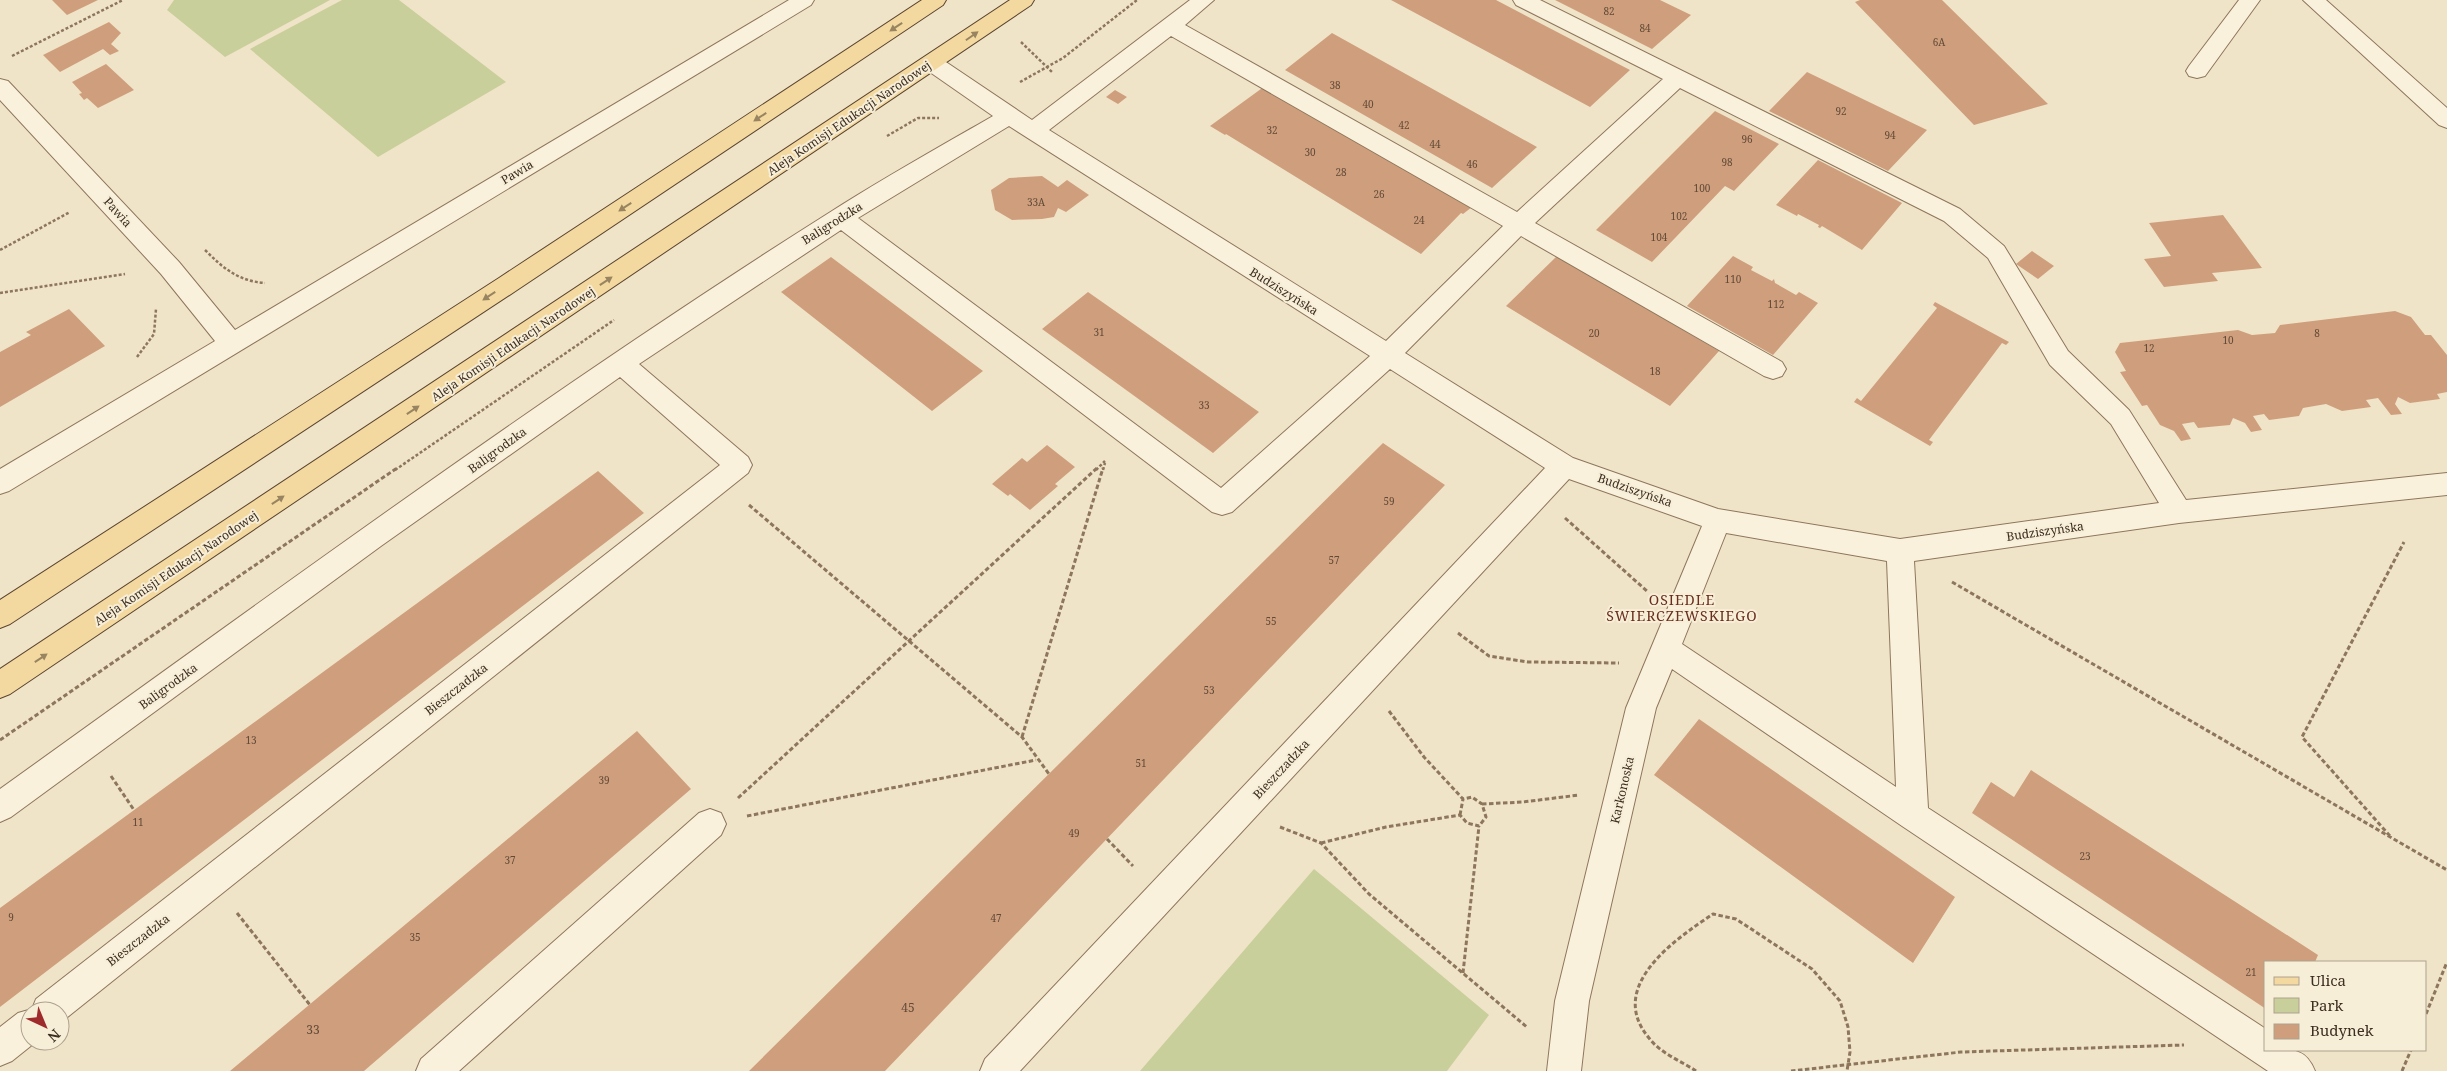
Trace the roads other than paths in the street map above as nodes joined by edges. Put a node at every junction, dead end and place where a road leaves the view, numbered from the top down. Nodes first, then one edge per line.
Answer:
1 (804, 0) edge
2 (936, 0) edge
3 (1024, 0) edge
4 (1204, 0) edge
5 (1523, 0) edge
6 (2250, 0) edge
7 (2313, 0) edge
8 (1169, 25) junction
9 (932, 63) junction
10 (2197, 72) dead end
11 (1677, 78) junction
12 (0, 86) edge
13 (1009, 116) junction
14 (2447, 120) edge
15 (1033, 131) junction
16 (840, 217) junction
17 (1520, 223) junction
18 (231, 343) junction
19 (1387, 356) junction
20 (620, 362) junction
21 (1773, 369) dead end
22 (1564, 466) junction
23 (0, 483) edge
24 (2447, 484) edge
25 (2179, 512) junction
26 (1718, 520) junction
27 (1900, 551) junction
28 (0, 616) edge
29 (1663, 657) junction
30 (0, 685) edge
31 (0, 807) edge
32 (1913, 816) junction
33 (710, 824) road end
34 (61, 1001) edge
35 (20, 1033) edge
36 (0, 1049) edge
37 (2264, 1049) edge
38 (2268, 1051) edge
39 (1564, 1065) edge
40 (433, 1071) edge
41 (997, 1071) edge
42 (2298, 1071) edge

1 - 18 street, Pawia
2 -> 28 main road
9 -> 3 main road, Aleja Komisji Edukacji Narodowej
4 - 8 street
5 - 11 street
6 - 10 street
7 - 14 street
8 - 15 street
8 - 17 street
9 - 13 street, Budziszyńska
30 -> 9 main road, Aleja Komisji Edukacji Narodowej
11 - 17 street
11 - 25 street
12 - 18 street, Pawia
13 - 15 street, Budziszyńska
13 - 16 street, Baligrodzka
15 - 19 street, Budziszyńska
16 - 19 street
16 - 20 street, Baligrodzka
17 - 19 street
17 - 21 street
18 - 23 street, Pawia
19 - 22 street, Budziszyńska
20 - 31 street, Baligrodzka
20 - 34 street, Bieszczadzka
22 - 26 street, Budziszyńska
22 - 41 street, Bieszczadzka
24 - 25 street, Budziszyńska
25 - 27 street, Budziszyńska
26 - 27 street, Budziszyńska
26 - 29 street, Karkonoska
27 - 32 street
29 - 32 street
29 - 39 street, Karkonoska
32 - 37 street
33 - 40 street
35 - 36 street
38 - 42 street

